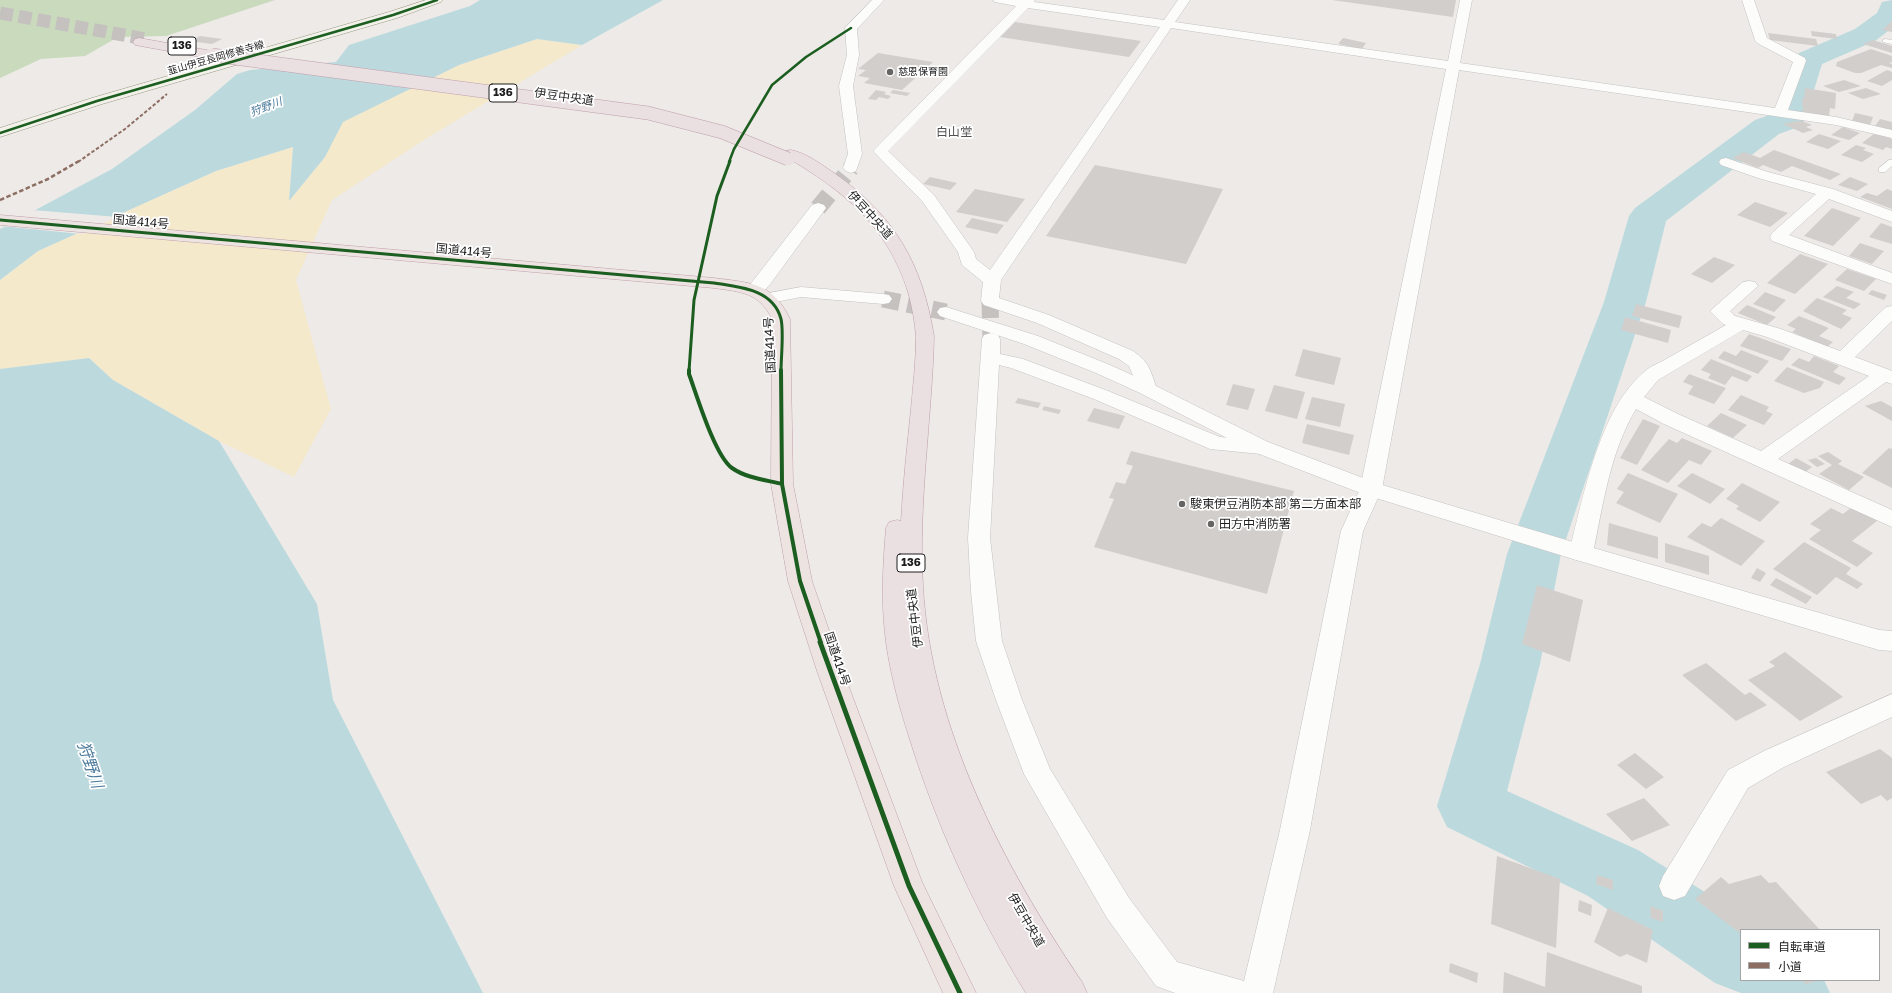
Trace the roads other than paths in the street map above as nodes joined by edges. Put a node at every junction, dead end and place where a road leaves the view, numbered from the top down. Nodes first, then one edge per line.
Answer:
1 (437, 0) edge
2 (878, 0) edge
3 (999, 0) edge
4 (1184, 0) edge
5 (1466, 0) edge
6 (1748, 0) edge
7 (1027, 2) edge
8 (1166, 24) junction
9 (142, 41) tunnel mouth
10 (215, 54) junction
11 (250, 56) junction
12 (1452, 66) junction
13 (1780, 113) junction
14 (0, 133) edge
15 (1892, 134) edge
16 (789, 157) junction
17 (1726, 162) dead end
18 (1892, 162) edge
19 (851, 168) tunnel mouth
20 (1882, 170) dead end
21 (1827, 192) junction
22 (818, 208) tunnel mouth
23 (1892, 217) edge
24 (0, 220) edge
25 (1892, 279) edge
26 (992, 280) junction
27 (1749, 286) dead end
28 (762, 294) junction
29 (883, 299) tunnel mouth
30 (1892, 311) edge
31 (946, 312) tunnel mouth
32 (1741, 324) junction
33 (1843, 359) junction
34 (1888, 376) edge
35 (1147, 389) junction
36 (1633, 399) junction
37 (1261, 447) junction
38 (1763, 460) junction
39 (1371, 489) junction
40 (1892, 519) edge
41 (1581, 553) junction
42 (1892, 641) edge
43 (1892, 706) edge
44 (1674, 886) dead end
45 (960, 993) edge
46 (1045, 993) edge
47 (1071, 993) edge
48 (1234, 993) edge
49 (1257, 993) edge

1 - 11 main road, 韮山伊豆長岡修善寺線
2 - 19 street
3 - 7 street
4 - 8 street
5 - 12 street
6 - 13 street
7 - 8 street
7 - 26 street
8 - 12 street
8 - 26 street
9 - 10 highway, 伊豆中央道 / 136
10 - 11 highway, 伊豆中央道 / 136
10 - 16 highway, 伊豆中央道 / 136, bridge
11 - 14 main road, 韮山伊豆長岡修善寺線
11 - 16 highway, 伊豆中央道 / 136
12 - 13 street
12 - 39 street
13 - 15 street
16 - 46 highway, 伊豆中央道 / 136
16 - 47 highway, 伊豆中央道 / 136
17 - 21 street
18 - 20 lane
21 - 23 street
21 - 25 street
22 - 28 street
24 - 28 highway, 国道414号
26 - 35 street
27 - 32 street
28 - 29 street
28 - 45 highway, 国道414号
30 - 33 street
31 - 35 street
32 - 33 street
32 - 36 street
33 - 34 street
34 - 38 street
35 - 37 street
36 - 38 street
36 - 41 street
37 - 39 street
37 - 48 street
38 - 40 street
39 - 41 street
39 - 49 street
41 - 42 street
43 - 44 street

